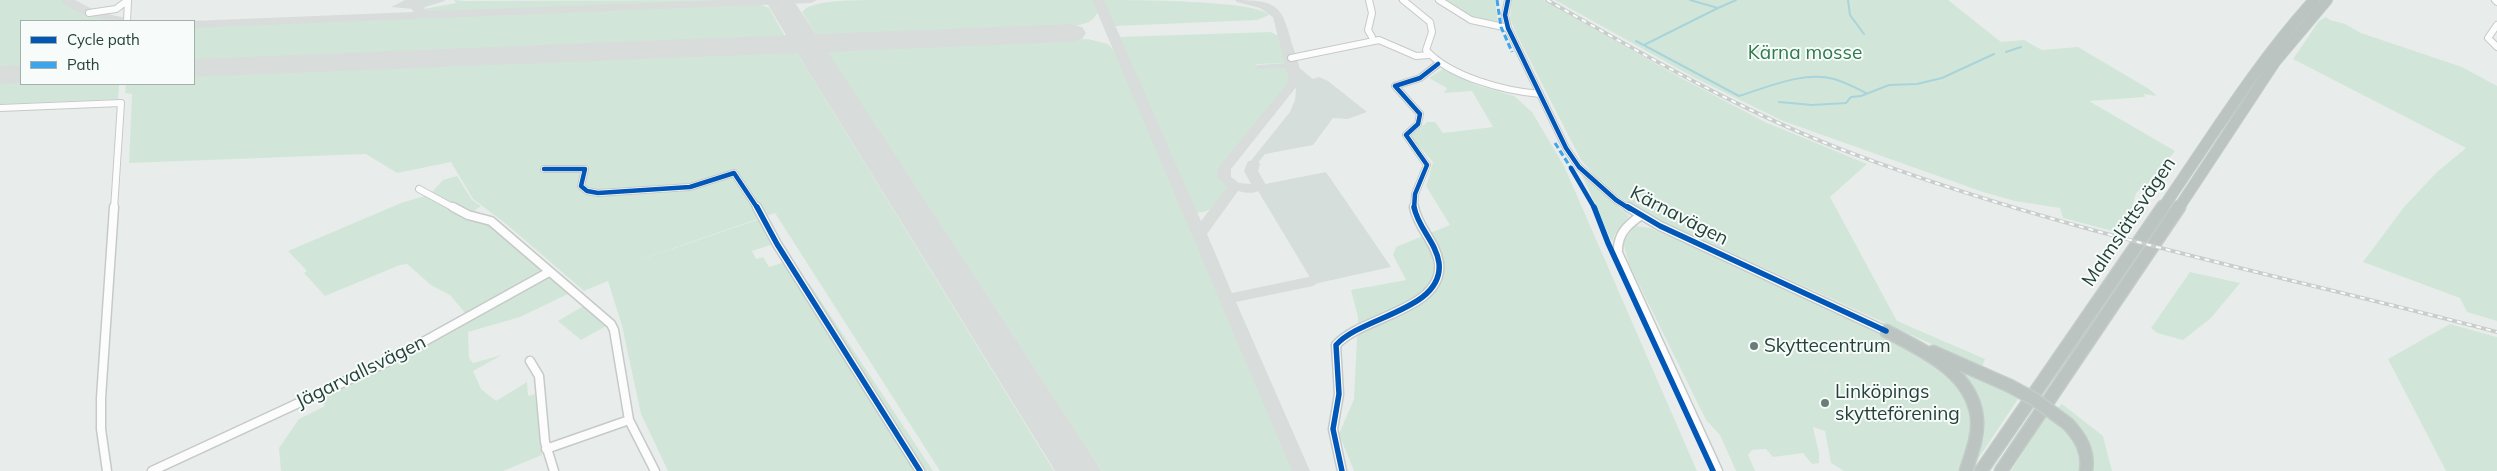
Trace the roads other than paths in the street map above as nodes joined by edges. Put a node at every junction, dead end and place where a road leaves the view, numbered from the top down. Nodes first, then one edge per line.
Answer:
1 (128, 0) edge
2 (1369, 0) edge
3 (1403, 0) edge
4 (1439, 0) edge
5 (1508, 0) edge
6 (2314, 0) edge
7 (2327, 0) edge
8 (89, 12) dead end
9 (127, 20) edge
10 (2497, 25) edge
11 (1508, 28) junction
12 (2490, 36) junction
13 (1372, 37) dead end
14 (2497, 39) edge
15 (2497, 47) edge
16 (1429, 55) junction
17 (1291, 58) dead end
18 (1438, 64) junction
19 (1540, 94) junction
20 (0, 108) edge
21 (544, 169) dead end
22 (419, 189) dead end
23 (1640, 216) junction
24 (549, 272) junction
25 (1886, 331) junction
26 (530, 360) dead end
27 (629, 420) junction
28 (546, 449) junction
29 (168, 463) junction
30 (107, 471) edge
31 (152, 471) edge
32 (161, 471) edge
33 (554, 471) edge
34 (655, 471) edge
35 (920, 471) edge
36 (1342, 471) edge
37 (1718, 471) edge
38 (1966, 471) edge
39 (1981, 471) edge
40 (2001, 471) edge
41 (2086, 471) edge

1 - 8 street
1 - 9 street
2 - 13 street
3 - 16 street
4 - 11 street
5 - 11 street, Kärnavägen
6 - 39 highway, Malmslättsvägen
7 - 40 highway, Malmslättsvägen
10 - 12 street
11 - 19 street, Kärnavägen
12 - 14 street
12 - 15 street
16 - 17 street
16 - 18 street
18 - 19 street
18 - 36 street
19 - 23 street, Kärnavägen
20 - 30 street
21 - 35 street
22 - 24 street
23 - 25 street, Kärnavägen
23 - 37 street
24 - 27 street
24 - 29 street, Jägarvallsvägen
25 - 38 highway
25 - 41 highway, bridge
26 - 28 street
27 - 28 street
27 - 34 street
28 - 33 street
29 - 31 street, Jägarvallsvägen
29 - 32 street, Jägarvallsvägen

